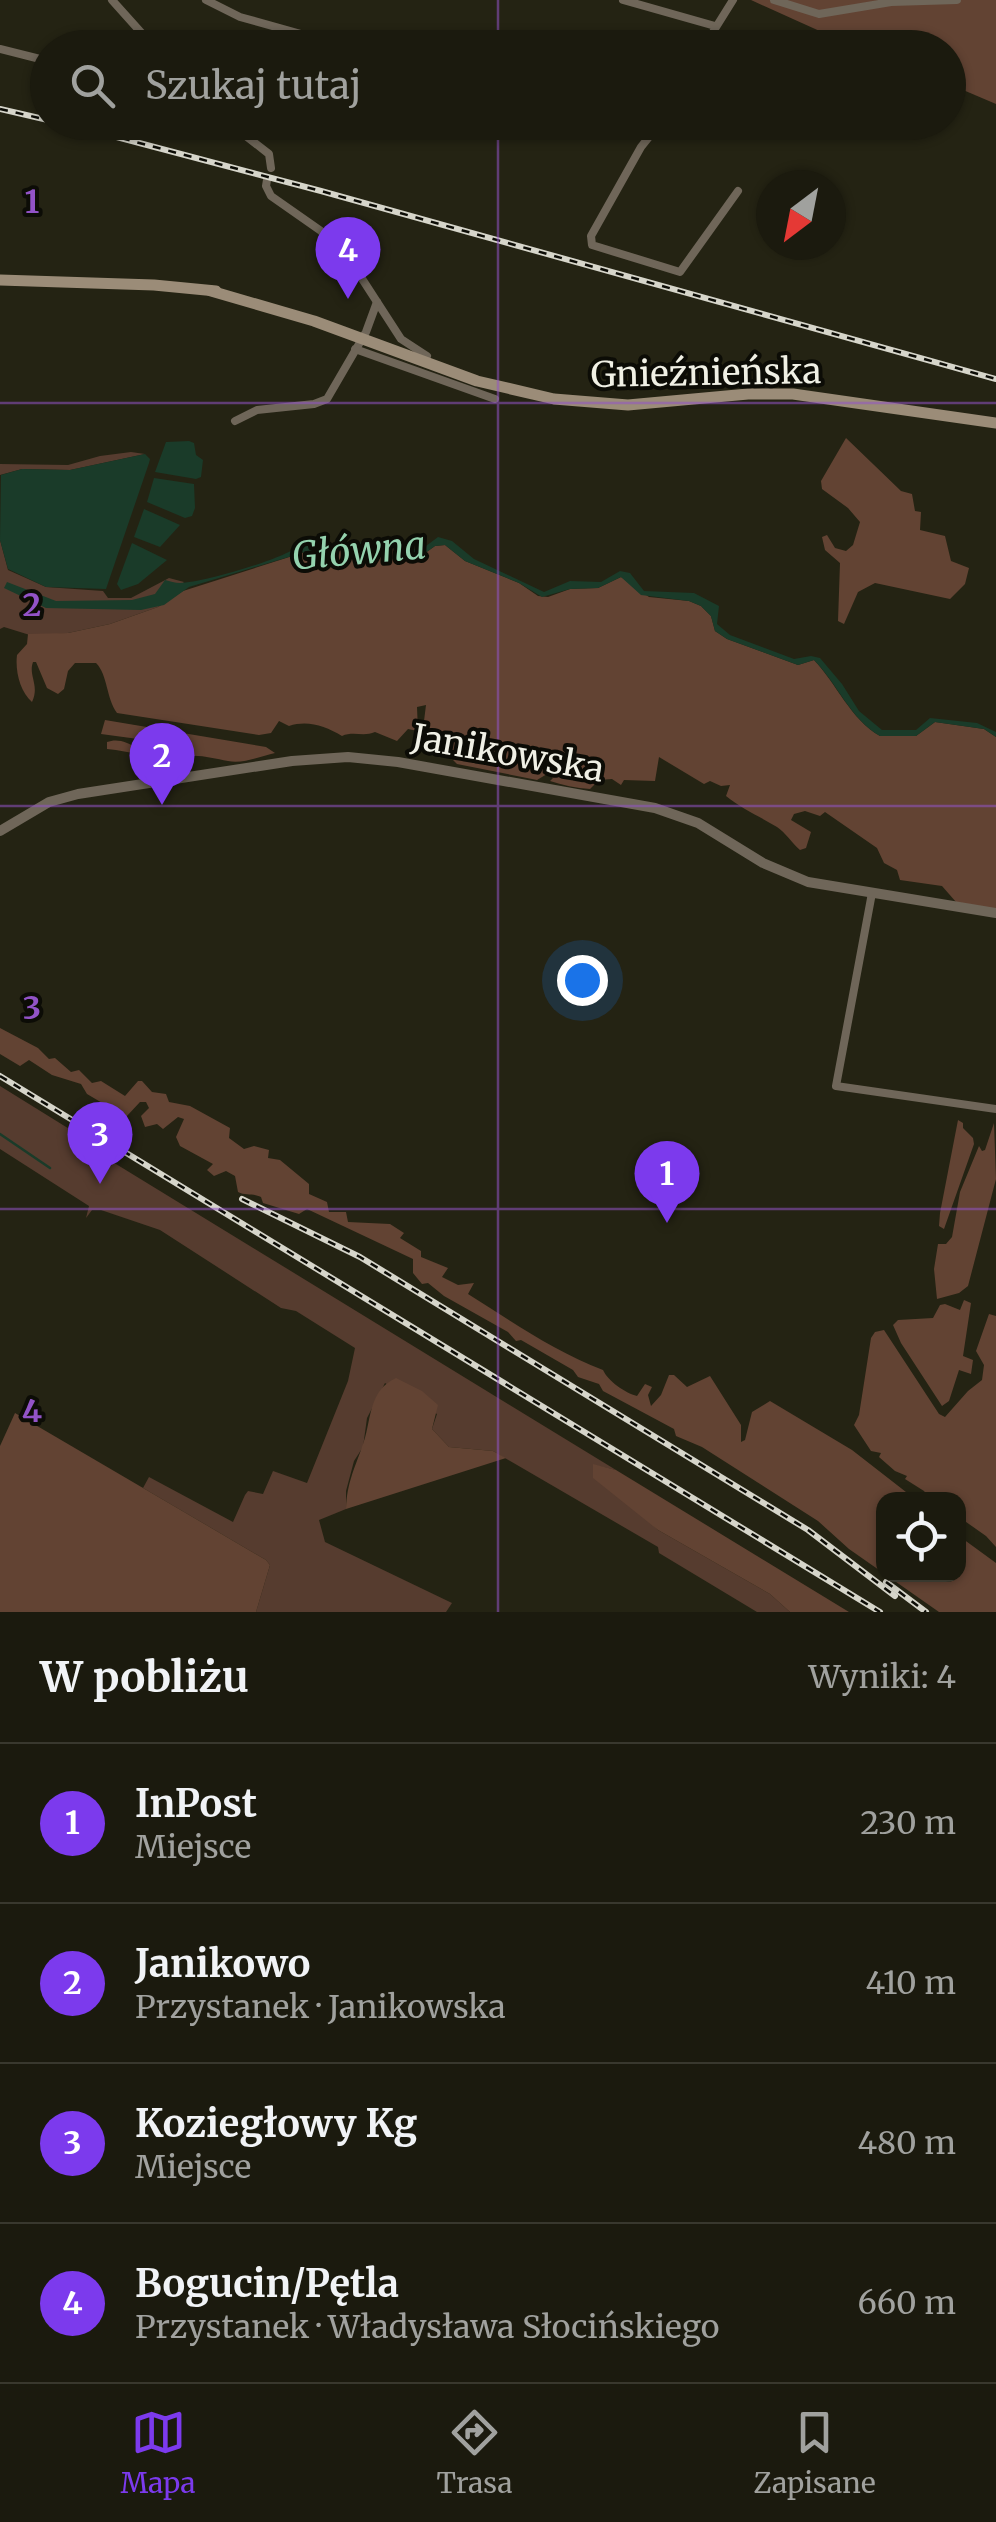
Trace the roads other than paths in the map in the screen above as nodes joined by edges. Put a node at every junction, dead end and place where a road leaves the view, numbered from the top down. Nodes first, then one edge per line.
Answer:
1 (112, 0) edge
2 (206, 0) edge
3 (622, 0) edge
4 (733, 0) edge
5 (774, 0) edge
6 (957, 0) edge
7 (714, 26) junction
8 (137, 30) edge
9 (287, 30) edge
10 (712, 30) edge
11 (0, 49) edge
12 (30, 56) edge
13 (250, 140) edge
14 (648, 140) edge
15 (270, 168) dead end
16 (268, 180) dead end
17 (738, 190) dead end
18 (0, 280) edge
19 (377, 302) junction
20 (361, 340) junction
21 (428, 356) junction
22 (527, 394) junction
23 (496, 399) dead end
24 (236, 421) dead end
25 (996, 427) edge
26 (0, 830) edge
27 (872, 893) junction
28 (996, 914) edge
29 (996, 1109) edge

1 - 8 street
2 - 9 street
3 - 7 street
4 - 7 street
5 - 6 street
7 - 10 street
11 - 12 street
13 - 15 street
14 - 17 street
16 - 19 street
18 - 20 main road, Gnieźnieńska
19 - 20 street
19 - 21 street
20 - 21 main road, Gnieźnieńska
20 - 22 main road, Gnieźnieńska
20 - 23 street
20 - 24 street
21 - 22 main road, Gnieźnieńska
22 - 25 main road, Gnieźnieńska
26 - 27 street, Janikowska
27 - 28 street, Janikowska
27 - 29 street

